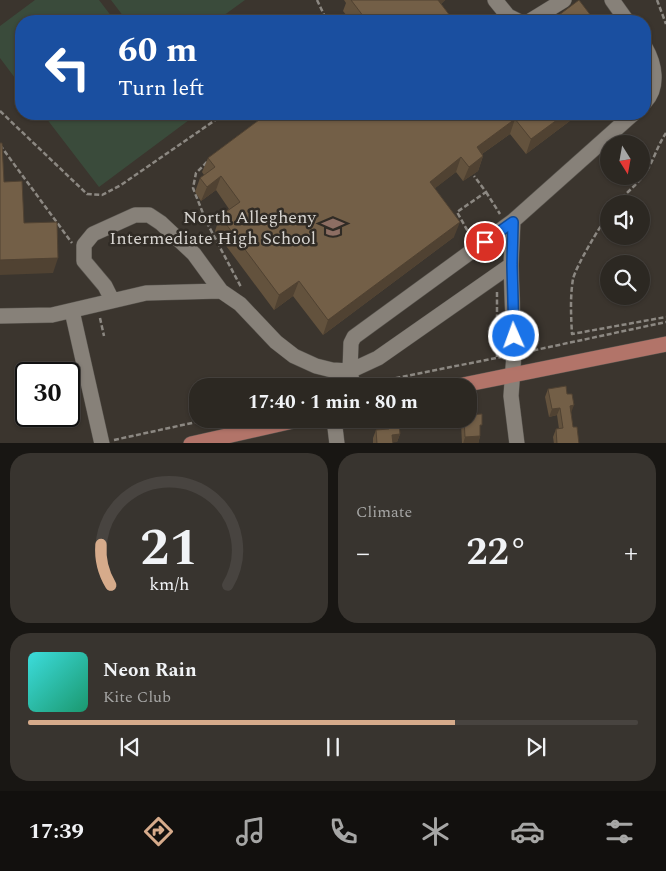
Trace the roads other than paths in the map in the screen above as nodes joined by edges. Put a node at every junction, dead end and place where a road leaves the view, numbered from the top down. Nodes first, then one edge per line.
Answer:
1 (495, 0) edge
2 (564, 0) edge
3 (612, 0) edge
4 (546, 5) edge
5 (507, 15) edge
6 (536, 15) edge
7 (623, 15) edge
8 (651, 61) edge
9 (651, 92) edge
10 (626, 120) edge
11 (511, 223) junction
12 (512, 265) junction
13 (221, 291) junction
14 (112, 300) junction
15 (72, 311) junction
16 (0, 316) edge
17 (666, 344) edge
18 (511, 375) junction
19 (349, 378) edge
20 (351, 378) edge
21 (352, 378) edge
22 (477, 382) edge
23 (262, 428) edge
24 (335, 428) edge
25 (102, 443) edge
26 (195, 443) edge
27 (337, 443) edge
28 (517, 443) edge

1 - 5 street
2 - 4 street
3 - 7 street
4 - 6 street
8 - 9 street
10 - 11 street
11 - 12 street
11 - 20 street
12 - 18 street
12 - 21 street
13 - 14 street
13 - 14 street
13 - 19 street
14 - 15 street
15 - 16 street
15 - 25 street
17 - 18 main road
18 - 22 main road
18 - 28 street
23 - 26 main road
24 - 27 street

